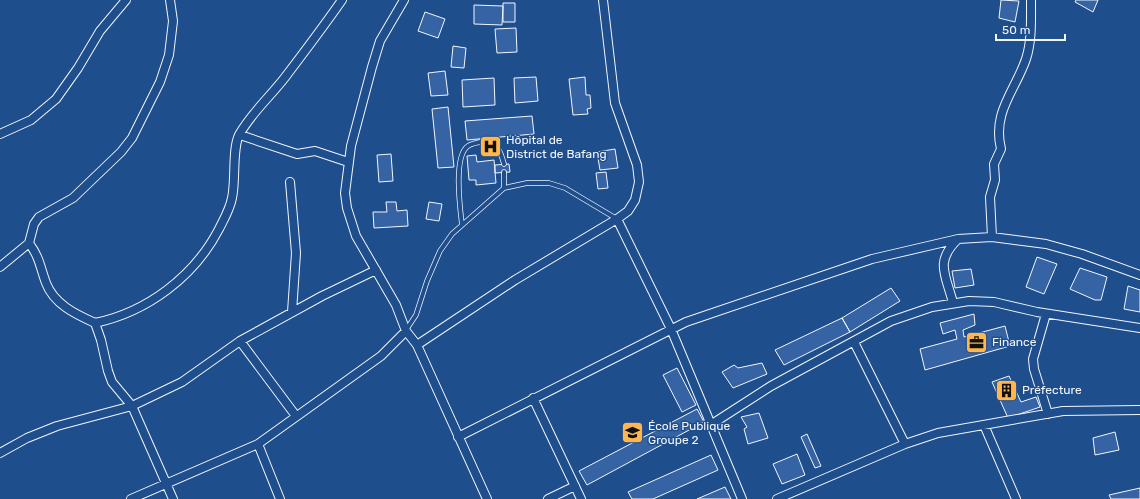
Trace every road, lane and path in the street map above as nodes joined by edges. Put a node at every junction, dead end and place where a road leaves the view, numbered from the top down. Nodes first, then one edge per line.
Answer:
1 (126, 0) edge
2 (170, 0) edge
3 (342, 0) edge
4 (404, 0) edge
5 (603, 0) edge
6 (1031, 0) edge
7 (0, 134) edge
8 (240, 135) junction
9 (348, 162) junction
10 (504, 164) dead end
11 (504, 172) dead end
12 (290, 182) dead end
13 (504, 188) junction
14 (617, 219) junction
15 (462, 225) junction
16 (992, 237) junction
17 (958, 239) junction
18 (29, 243) junction
19 (0, 267) edge
20 (376, 270) junction
21 (1140, 275) edge
22 (953, 303) junction
23 (292, 312) junction
24 (1046, 314) junction
25 (95, 323) junction
26 (1140, 328) edge
27 (671, 329) junction
28 (406, 330) junction
29 (240, 341) junction
30 (854, 342) junction
31 (417, 345) junction
32 (533, 398) junction
33 (132, 406) junction
34 (1140, 410) edge
35 (1048, 414) junction
36 (296, 416) junction
37 (712, 424) junction
38 (984, 425) junction
39 (458, 437) junction
40 (258, 444) junction
41 (905, 444) junction
42 (0, 453) edge
43 (166, 483) junction
44 (575, 486) junction
45 (131, 499) edge
46 (173, 499) edge
47 (280, 499) edge
48 (487, 499) edge
49 (548, 499) edge
50 (581, 499) edge
51 (742, 499) edge
52 (777, 499) edge
53 (1016, 499) edge

1 - 7 street
2 - 18 street
3 - 8 street
4 - 9 street
5 - 14 street
6 - 16 street
8 - 9 street
8 - 25 street
9 - 20 street
10 - 15 lane
11 - 13 lane
12 - 23 street
13 - 14 lane
13 - 15 lane
14 - 27 street
14 - 31 street
15 - 28 lane
16 - 17 street
16 - 21 street
17 - 22 street
17 - 27 street
18 - 19 street
18 - 25 street
20 - 23 street
20 - 28 street
22 - 24 street
22 - 30 street
23 - 29 street
24 - 26 street
24 - 35 street
25 - 33 street
27 - 32 street
27 - 37 street
28 - 31 street
28 - 36 street
29 - 33 street
29 - 36 street
30 - 37 street
30 - 41 street
31 - 39 street
32 - 39 street
32 - 44 street
33 - 42 street
33 - 43 street
34 - 35 street
35 - 38 street
36 - 40 street
37 - 51 street
38 - 41 street
38 - 53 street
39 - 48 street
40 - 43 street
40 - 47 street
41 - 52 street
43 - 45 street
43 - 46 street
44 - 49 street
44 - 50 street

